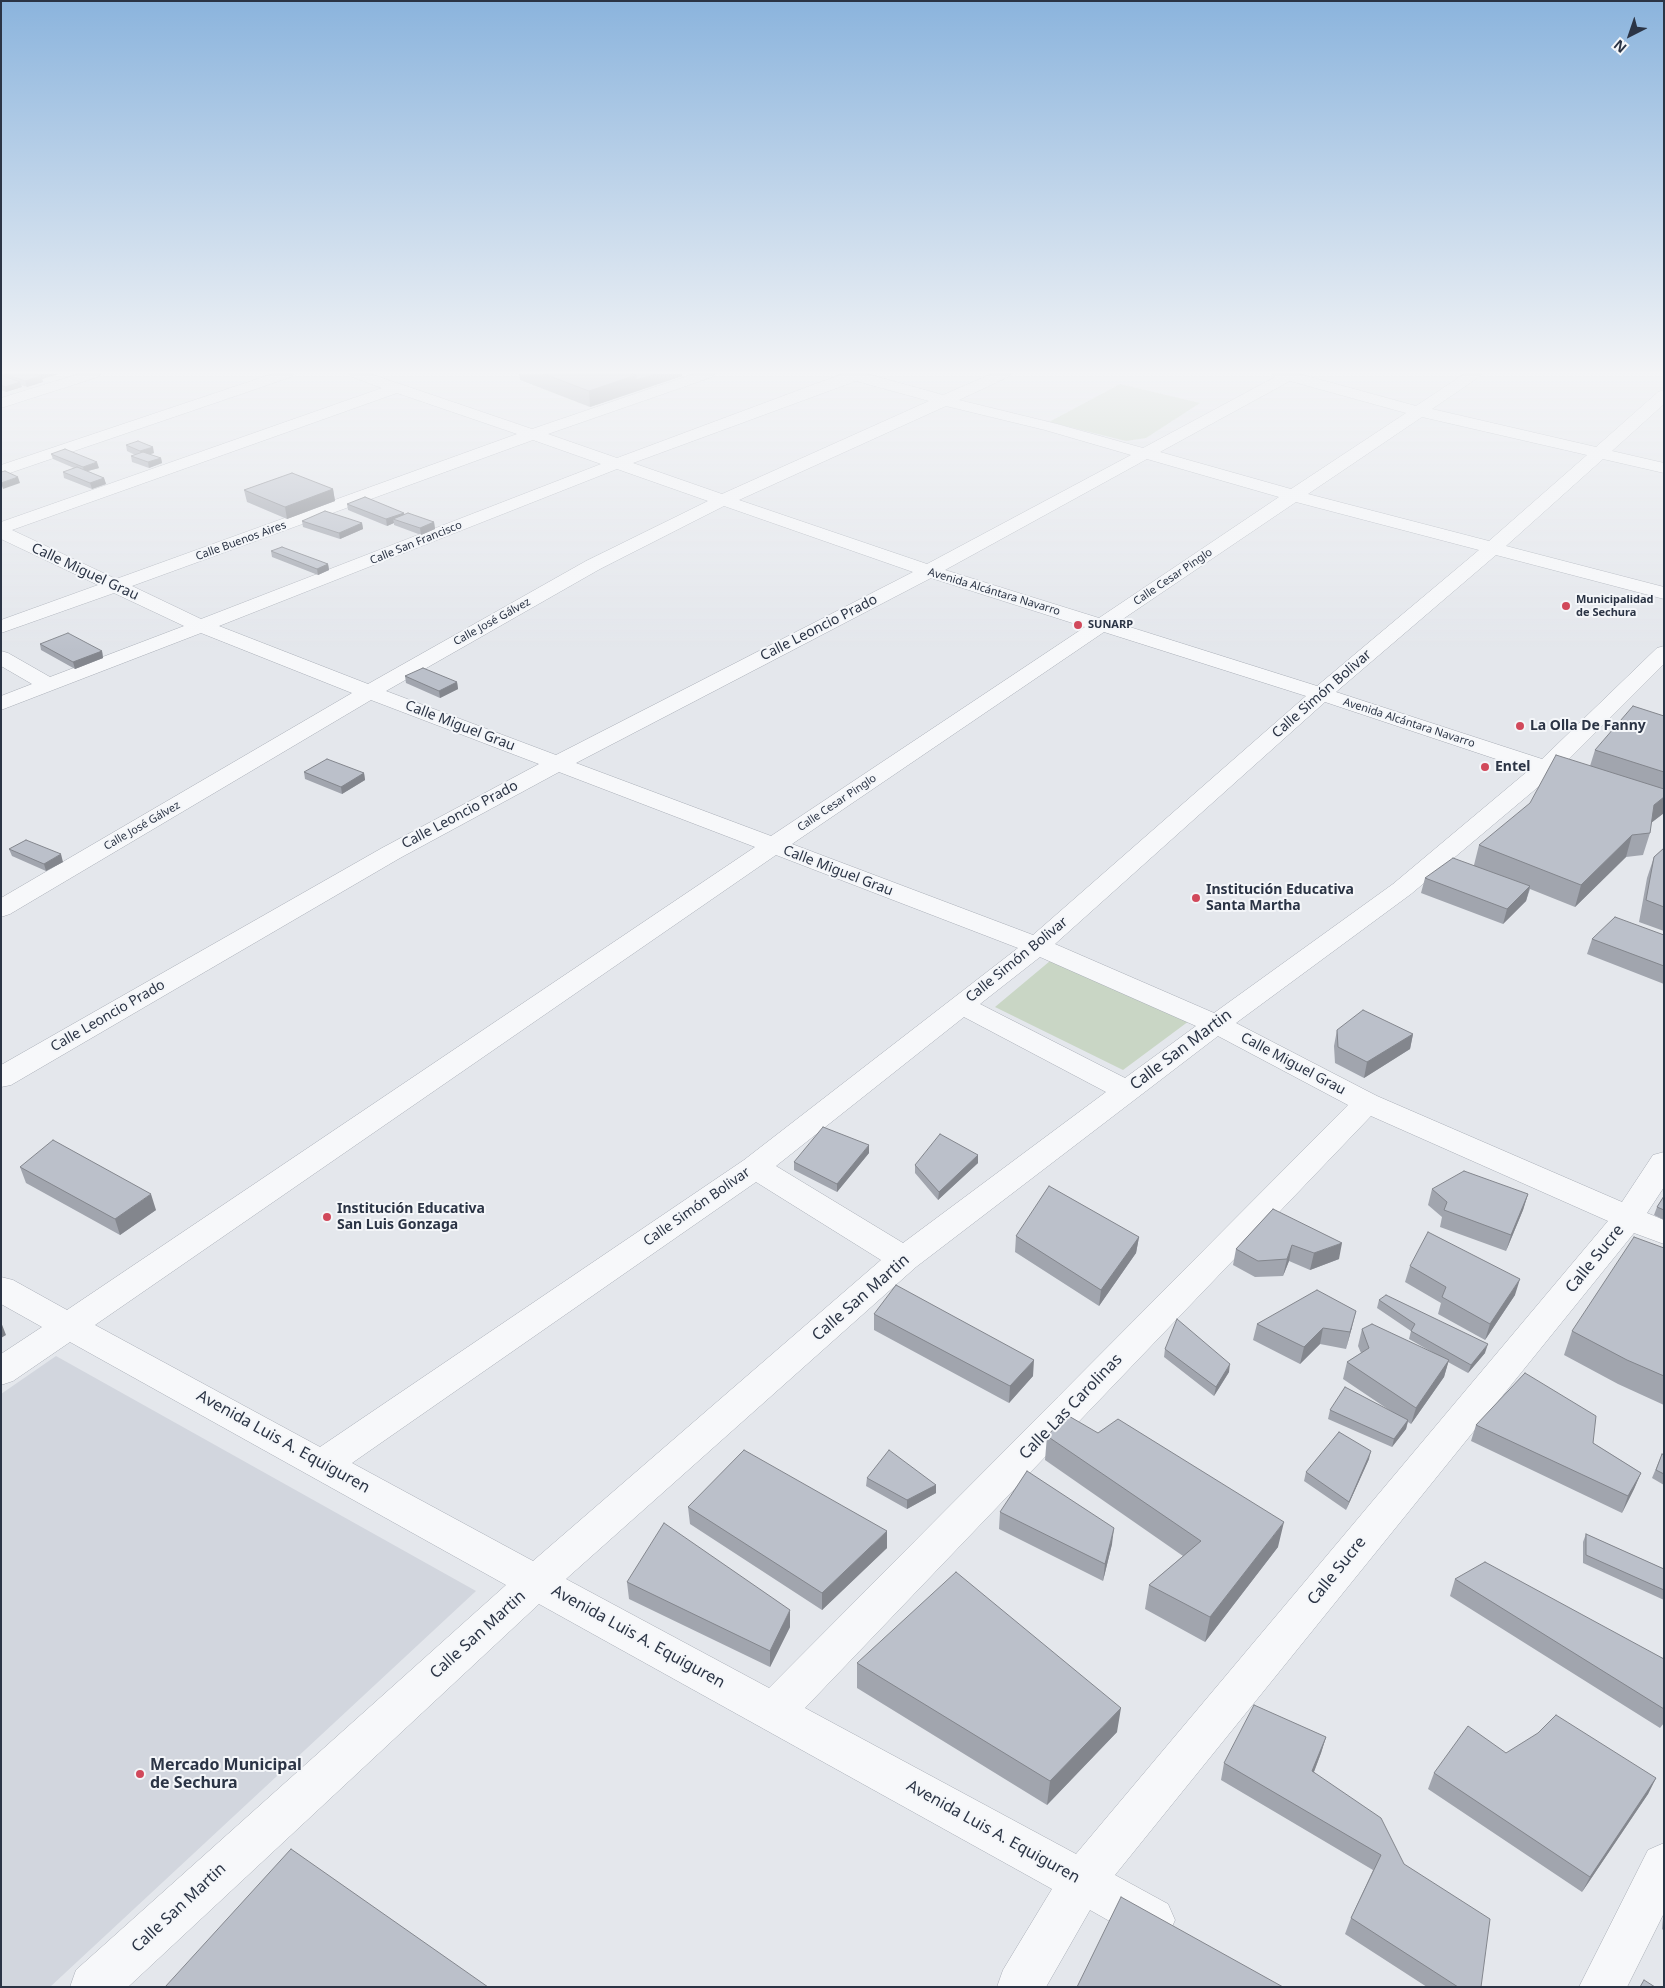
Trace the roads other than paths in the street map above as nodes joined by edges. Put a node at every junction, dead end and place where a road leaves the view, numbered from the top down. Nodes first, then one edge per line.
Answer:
1 (13, 467) edge
2 (174, 467) edge
3 (443, 467) edge
4 (608, 467) edge
5 (629, 467) edge
6 (795, 467) edge
7 (1124, 467) edge
8 (1189, 467) edge
9 (1338, 467) edge
10 (1584, 467) edge
11 (1, 471) edge
12 (1295, 496) junction
13 (722, 500) junction
14 (1, 528) edge
15 (1, 532) edge
16 (1494, 547) junction
17 (929, 572) junction
18 (115, 587) junction
19 (1664, 593) edge
20 (1101, 625) junction
21 (1, 627) edge
22 (203, 627) junction
23 (1664, 652) edge
24 (1, 657) edge
25 (48, 685) junction
26 (370, 692) junction
27 (1321, 694) junction
28 (1, 704) edge
29 (558, 763) junction
30 (1546, 768) junction
31 (1582, 780) edge
32 (773, 846) junction
33 (1, 908) edge
34 (1037, 946) junction
35 (961, 1006) junction
36 (1216, 1024) junction
37 (1, 1078) edge
38 (1127, 1092) junction
39 (1367, 1102) junction
40 (1664, 1162) edge
41 (755, 1167) junction
42 (1628, 1218) junction
43 (1664, 1233) edge
44 (904, 1259) junction
45 (1, 1289) edge
46 (69, 1326) junction
47 (1, 1372) edge
48 (323, 1464) junction
49 (537, 1582) junction
50 (774, 1711) junction
51 (1664, 1865) edge
52 (1082, 1881) junction
53 (1187, 1939) edge
54 (93, 1987) edge
55 (1020, 1987) edge
56 (1602, 1987) edge

1 - 11 street
2 - 14 street
3 - 18 street, Calle Buenos Aires
4 - 22 street, Calle San Francisco
5 - 13 street, Avenida Alcántara Navarro
6 - 13 street, Calle José Gálvez
7 - 17 street, Calle Leoncio Prado
8 - 12 street
9 - 12 street, Calle Cesar Pinglo
10 - 16 street, Calle Simón Bolivar
12 - 16 street
12 - 20 street, Calle Cesar Pinglo
13 - 17 street, Avenida Alcántara Navarro
13 - 26 street, Calle José Gálvez
15 - 18 street, Calle Miguel Grau
16 - 19 street
16 - 27 street, Calle Simón Bolivar
17 - 20 street, Avenida Alcántara Navarro
17 - 29 street, Calle Leoncio Prado
18 - 21 street, Calle Buenos Aires
18 - 22 street, Calle Miguel Grau
20 - 27 street, Avenida Alcántara Navarro
20 - 32 street, Calle Cesar Pinglo
22 - 25 street, Calle San Francisco
22 - 26 street, Calle Miguel Grau
23 - 30 street, Calle San Martin
24 - 25 street
25 - 28 street, Calle San Francisco
26 - 29 street, Calle Miguel Grau
26 - 33 street, Calle José Gálvez
27 - 30 street, Avenida Alcántara Navarro
27 - 34 street, Calle Simón Bolivar
29 - 32 street, Calle Miguel Grau
29 - 37 street, Calle Leoncio Prado
30 - 31 street, Avenida Alcántara Navarro
30 - 36 street, Calle San Martin
32 - 34 street, Calle Miguel Grau
32 - 46 street, Calle Cesar Pinglo
34 - 35 street, Calle Simón Bolivar
34 - 36 street, Calle Miguel Grau
35 - 38 street
35 - 41 street, Calle Simón Bolivar
36 - 38 street, Calle San Martin
36 - 39 street, Calle Miguel Grau
38 - 44 street, Calle San Martin
39 - 42 street, Calle Miguel Grau
39 - 50 street, Calle Las Carolinas
40 - 42 street, Calle Sucre
41 - 44 street
41 - 48 street, Calle Simón Bolivar
42 - 43 street, Calle Miguel Grau
42 - 52 street, Calle Sucre
44 - 49 street, Calle San Martin
45 - 46 street, Avenida Luis A. Equiguren
46 - 47 street, Calle Cesar Pinglo
46 - 48 street, Avenida Luis A. Equiguren
48 - 49 street, Avenida Luis A. Equiguren
49 - 50 street, Avenida Luis A. Equiguren
49 - 54 street, Calle San Martin
50 - 52 street, Avenida Luis A. Equiguren
51 - 56 street
52 - 53 street, Avenida Luis A. Equiguren
52 - 55 street, Calle Sucre

